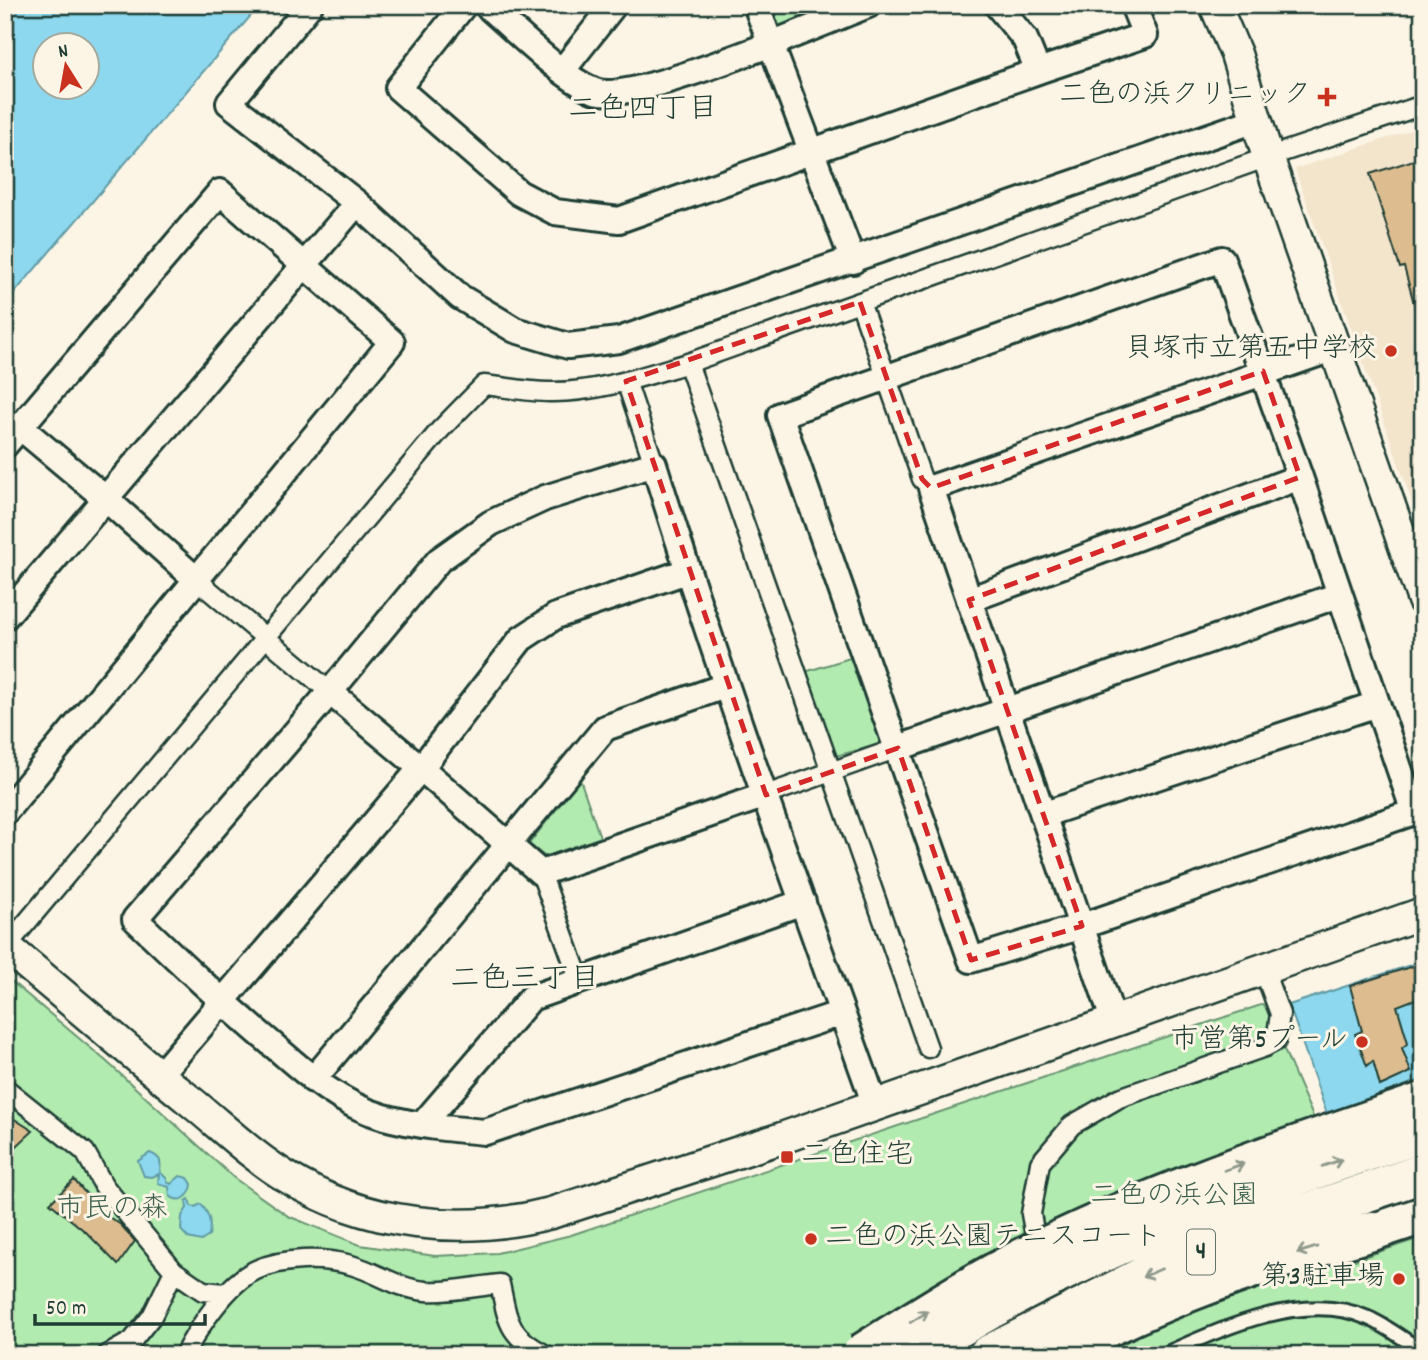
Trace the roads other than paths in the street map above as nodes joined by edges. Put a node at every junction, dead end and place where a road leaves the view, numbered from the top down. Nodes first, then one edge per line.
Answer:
1 (310, 5) edge
2 (464, 5) edge
3 (486, 5) edge
4 (614, 5) edge
5 (766, 5) edge
6 (868, 5) edge
7 (997, 5) edge
8 (1133, 5) edge
9 (1215, 5) edge
10 (772, 44) junction
11 (562, 71) junction
12 (1038, 71) junction
13 (1423, 105) edge
14 (1256, 120) junction
15 (810, 151) junction
16 (1268, 157) junction
17 (357, 203) junction
18 (853, 261) junction
19 (304, 266) junction
20 (860, 302) junction
21 (1335, 348) junction
22 (688, 363) junction
23 (1263, 371) junction
24 (886, 378) junction
25 (626, 380) junction
26 (13, 436) edge
27 (654, 464) junction
28 (1300, 477) junction
29 (931, 488) junction
30 (106, 499) junction
31 (687, 571) junction
32 (197, 580) junction
33 (1339, 595) junction
34 (969, 600) junction
35 (1423, 600) edge
36 (5, 618) edge
37 (265, 638) junction
38 (725, 686) junction
39 (330, 692) junction
40 (1377, 704) junction
41 (1009, 710) junction
42 (898, 748) junction
43 (421, 768) junction
44 (832, 772) junction
45 (766, 795) junction
46 (5, 811) edge
47 (1045, 814) junction
48 (509, 845) junction
49 (541, 873) junction
50 (803, 902) junction
51 (1423, 913) edge
52 (1082, 926) junction
53 (6, 947) edge
54 (1262, 968) junction
55 (580, 981) junction
56 (222, 1002) junction
57 (842, 1013) junction
58 (1114, 1022) junction
59 (928, 1048) dead end
60 (159, 1076) junction
61 (313, 1080) junction
62 (5, 1088) edge
63 (1423, 1102) edge
64 (875, 1105) junction
65 (422, 1125) junction
66 (1423, 1133) edge
67 (1423, 1172) edge
68 (1423, 1214) edge
69 (174, 1271) junction
70 (225, 1293) junction
71 (1423, 1352) edge
72 (107, 1355) edge
73 (184, 1355) edge
74 (546, 1355) edge
75 (860, 1355) edge
76 (915, 1355) edge
77 (988, 1355) edge
78 (1054, 1355) edge
79 (1084, 1355) edge
80 (1163, 1355) edge

1 - 17 street
2 - 15 street
3 - 11 street
4 - 11 street
5 - 10 street
6 - 10 street
7 - 12 street
8 - 12 street
9 - 14 street
10 - 11 street
10 - 15 street
12 - 15 street
13 - 16 street
14 - 16 street
14 - 18 street
15 - 18 street
16 - 20 street
16 - 21 street
17 - 18 street
17 - 19 street
19 - 26 street
19 - 30 street
19 - 32 street
20 - 22 street
20 - 24 street
21 - 23 street
21 - 35 street
22 - 25 street
22 - 44 street
23 - 24 street
23 - 28 street
23 - 29 street
24 - 29 street
24 - 42 street
25 - 27 street
25 - 37 street
26 - 30 street
27 - 31 street
27 - 39 street
28 - 33 street
28 - 34 street
29 - 34 street
30 - 32 street
30 - 36 street
31 - 38 street
31 - 43 street
32 - 37 street
32 - 46 street
33 - 40 street
33 - 41 street
34 - 41 street
37 - 39 street
37 - 53 street
38 - 45 street
38 - 48 street
39 - 43 street
39 - 56 street
40 - 47 street
40 - 52 street
41 - 42 street
41 - 47 street
42 - 44 street
42 - 52 street
43 - 48 street
43 - 56 street
44 - 45 street
44 - 59 street
45 - 49 street
45 - 50 street
47 - 52 street
48 - 49 street
48 - 61 street
49 - 55 street
50 - 55 street
50 - 57 street
51 - 54 street
52 - 58 street
53 - 60 street
54 - 58 street
54 - 79 street
55 - 65 street
56 - 60 street
56 - 61 street
57 - 64 street
57 - 65 street
58 - 64 street
60 - 64 street
61 - 65 street
62 - 69 street
75 -> 63 highway, bridge
76 -> 66 highway, 4, bridge
67 -> 77 highway, 4, bridge
68 -> 78 highway, bridge
69 - 70 street
69 - 72 street
70 - 73 street
70 - 74 street
71 - 80 lane

